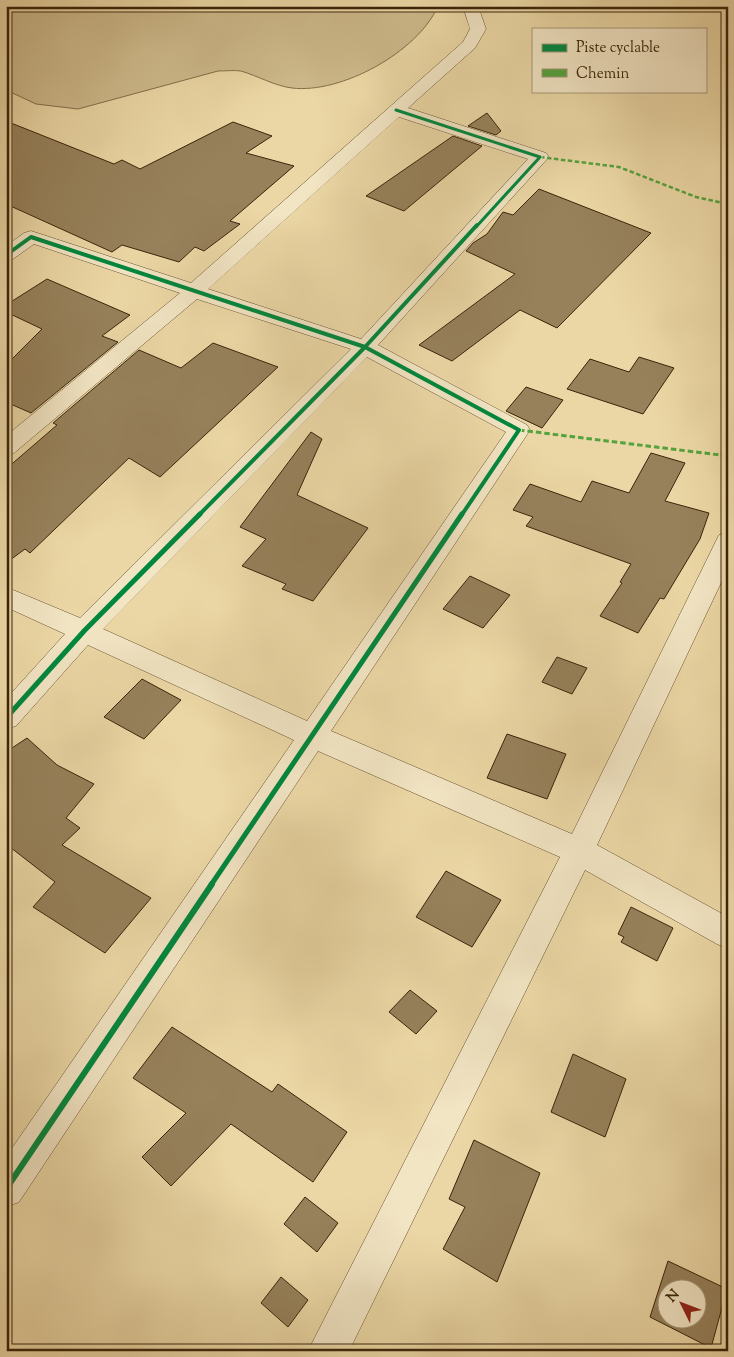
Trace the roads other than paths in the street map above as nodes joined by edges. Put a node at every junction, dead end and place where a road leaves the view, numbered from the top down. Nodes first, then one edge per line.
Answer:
1 (470, 6) edge
2 (396, 110) junction
3 (6, 254) edge
4 (194, 291) junction
5 (365, 347) junction
6 (6, 448) edge
7 (728, 541) edge
8 (6, 596) edge
9 (85, 630) junction
10 (6, 718) edge
11 (313, 736) junction
12 (579, 851) junction
13 (728, 934) edge
14 (6, 1189) edge
15 (328, 1351) edge

1 - 2 street
2 - 4 street
2 - 5 street
3 - 4 street
4 - 5 street
4 - 6 street
5 - 9 street
5 - 11 street
7 - 12 street
8 - 9 street
9 - 10 street
9 - 11 street
11 - 12 street
11 - 14 street
12 - 13 street
12 - 15 street

